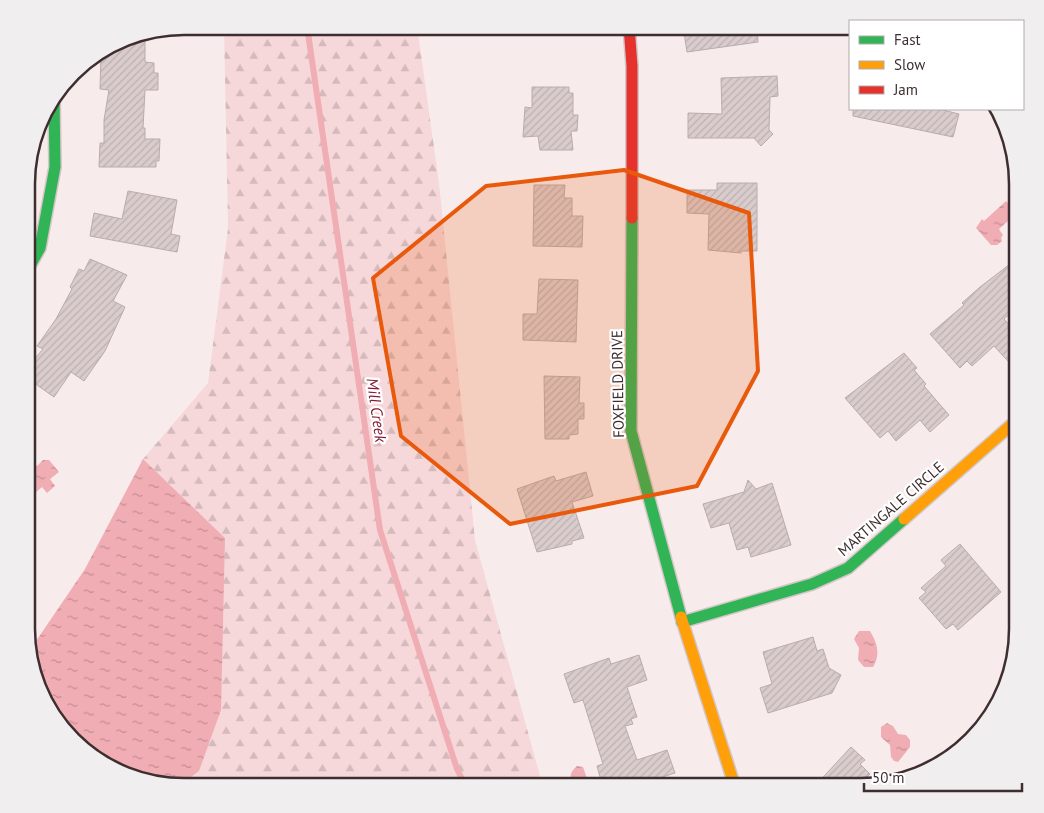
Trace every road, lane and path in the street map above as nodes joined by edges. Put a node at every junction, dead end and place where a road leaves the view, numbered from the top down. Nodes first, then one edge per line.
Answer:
1 (629, 35) edge
2 (54, 111) edge
3 (35, 257) edge
4 (1009, 426) edge
5 (682, 622) junction
6 (732, 778) edge

1 - 5 street, FOXFIELD DRIVE
2 - 3 street
4 - 5 street, MARTINGALE CIRCLE
5 - 6 street, FOXFIELD DRIVE

